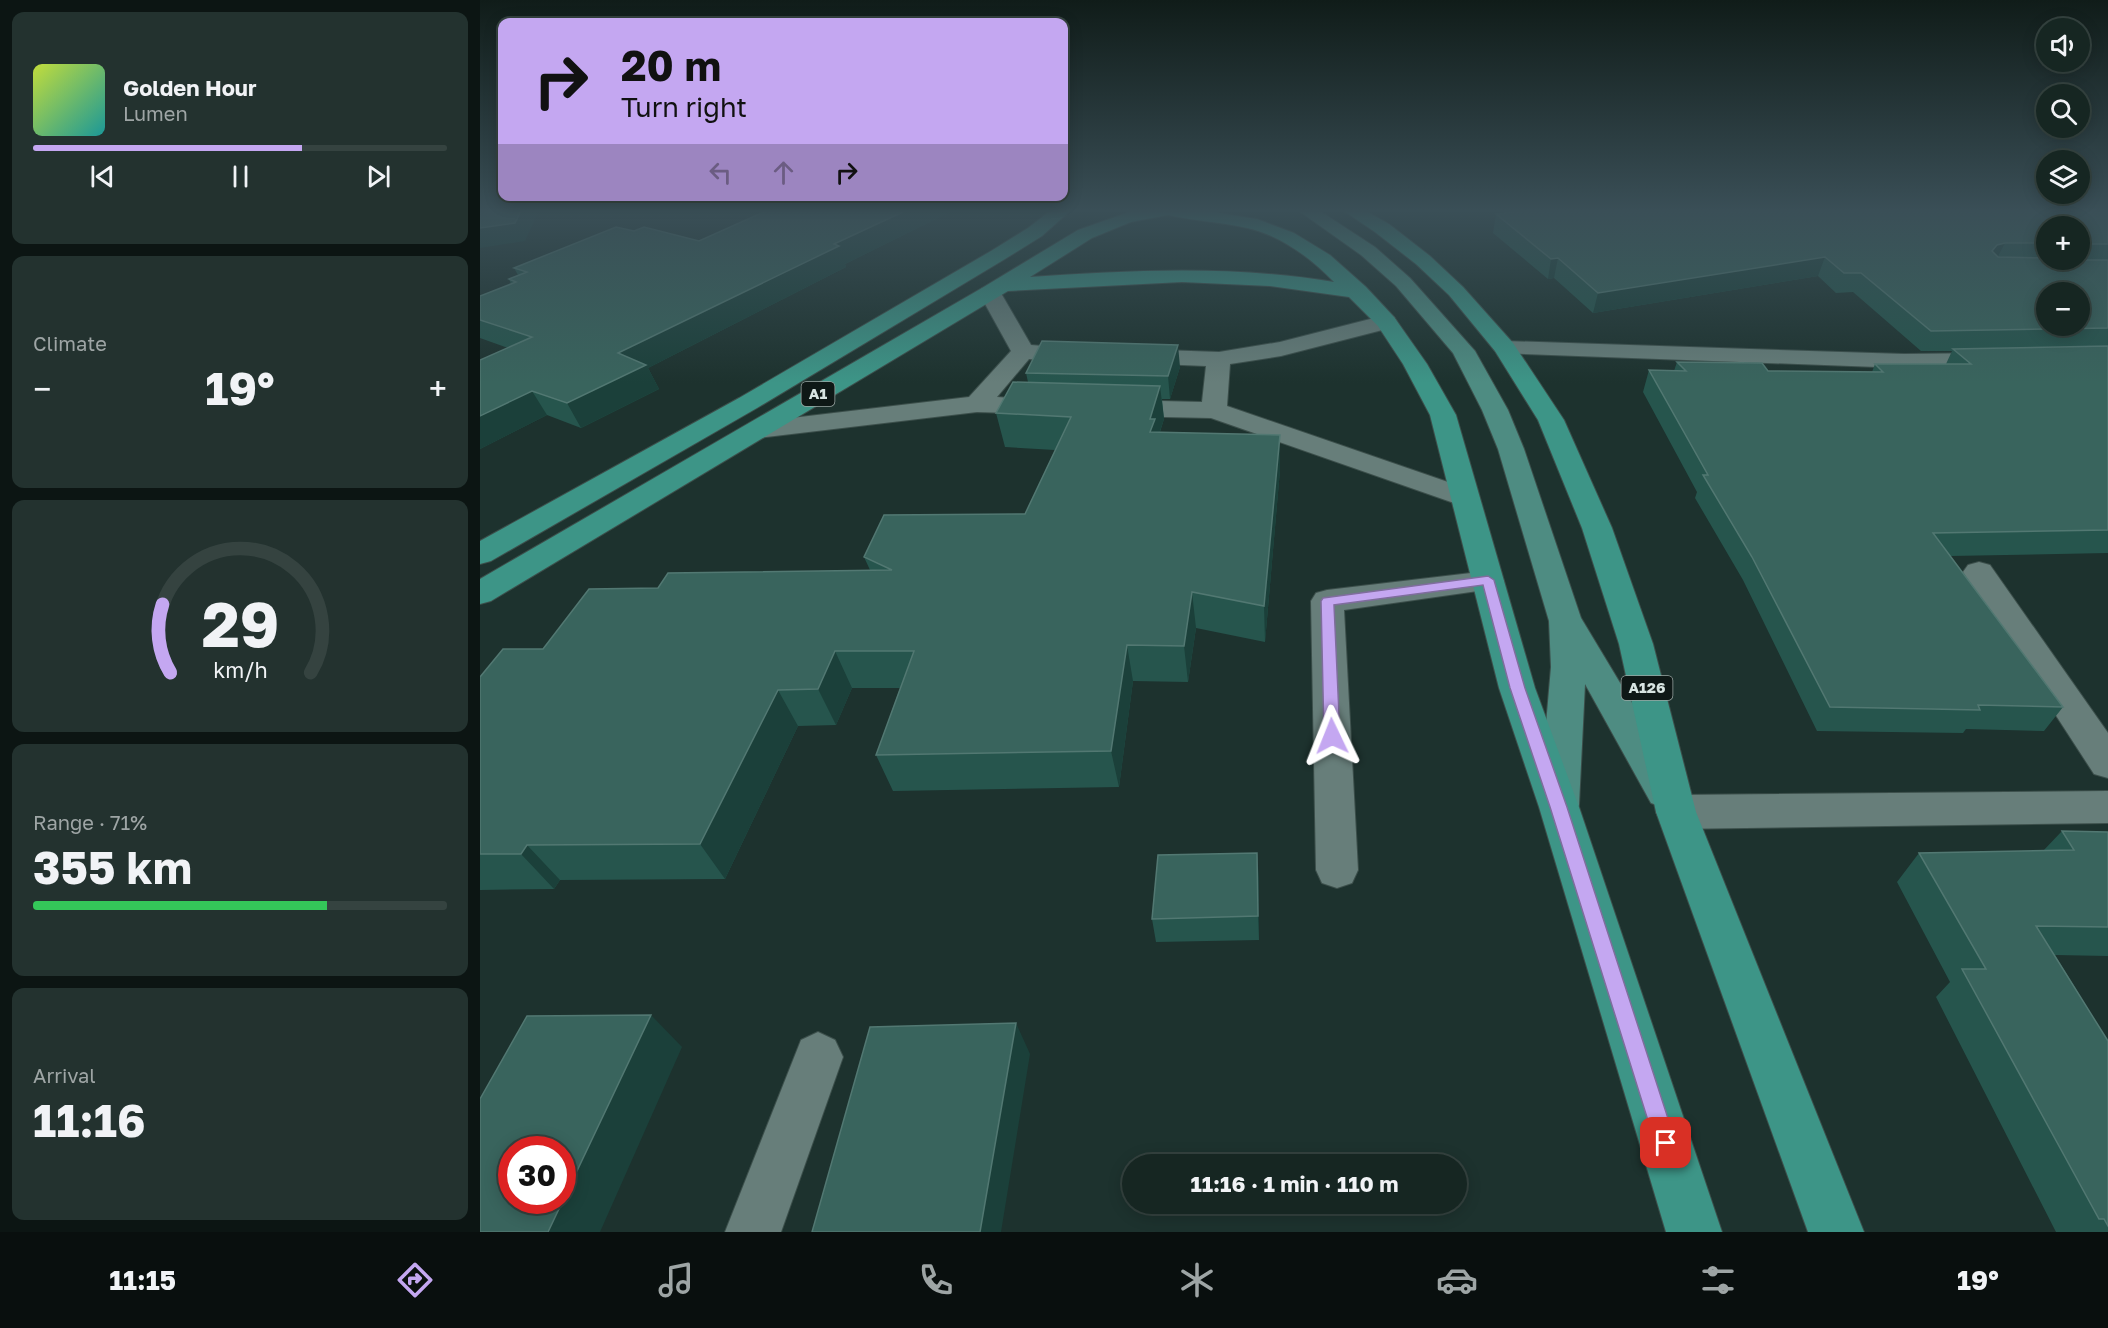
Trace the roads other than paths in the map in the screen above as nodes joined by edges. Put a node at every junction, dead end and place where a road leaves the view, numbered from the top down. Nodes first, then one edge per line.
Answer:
1 (975, 268) edge
2 (1030, 268) edge
3 (1333, 268) edge
4 (1388, 268) edge
5 (1432, 268) edge
6 (996, 289) junction
7 (1358, 292) junction
8 (1386, 322) junction
9 (1505, 348) junction
10 (1023, 352) junction
11 (1219, 359) junction
12 (2017, 359) edge
13 (977, 404) junction
14 (1214, 410) junction
15 (758, 430) junction
16 (1464, 497) junction
17 (480, 554) edge
18 (1979, 572) dead end
19 (1488, 580) junction
20 (480, 592) edge
21 (1564, 618) junction
22 (2108, 763) edge
23 (1559, 807) junction
24 (2108, 807) edge
25 (1676, 812) junction
26 (1337, 870) dead end
27 (818, 1057) dead end
28 (753, 1232) edge
29 (1694, 1232) edge
30 (1836, 1232) edge

1 - 17 highway, A1
2 - 6 highway, A1
3 - 7 highway
4 - 21 main road
5 - 9 highway, A126
6 - 7 highway
6 - 10 street
6 - 15 highway, A1
7 - 8 highway
8 - 11 street
8 - 16 highway
9 - 12 street
9 - 25 highway, A126
10 - 11 street
10 - 13 street
11 - 14 street
13 - 14 street
13 - 15 street
14 - 16 street
15 - 20 highway, A1
16 - 19 highway
18 - 22 street
19 - 23 highway
19 - 26 street
21 - 23 main road
21 - 25 main road
23 - 29 highway
24 - 25 street
25 - 30 highway, A126
27 - 28 street

